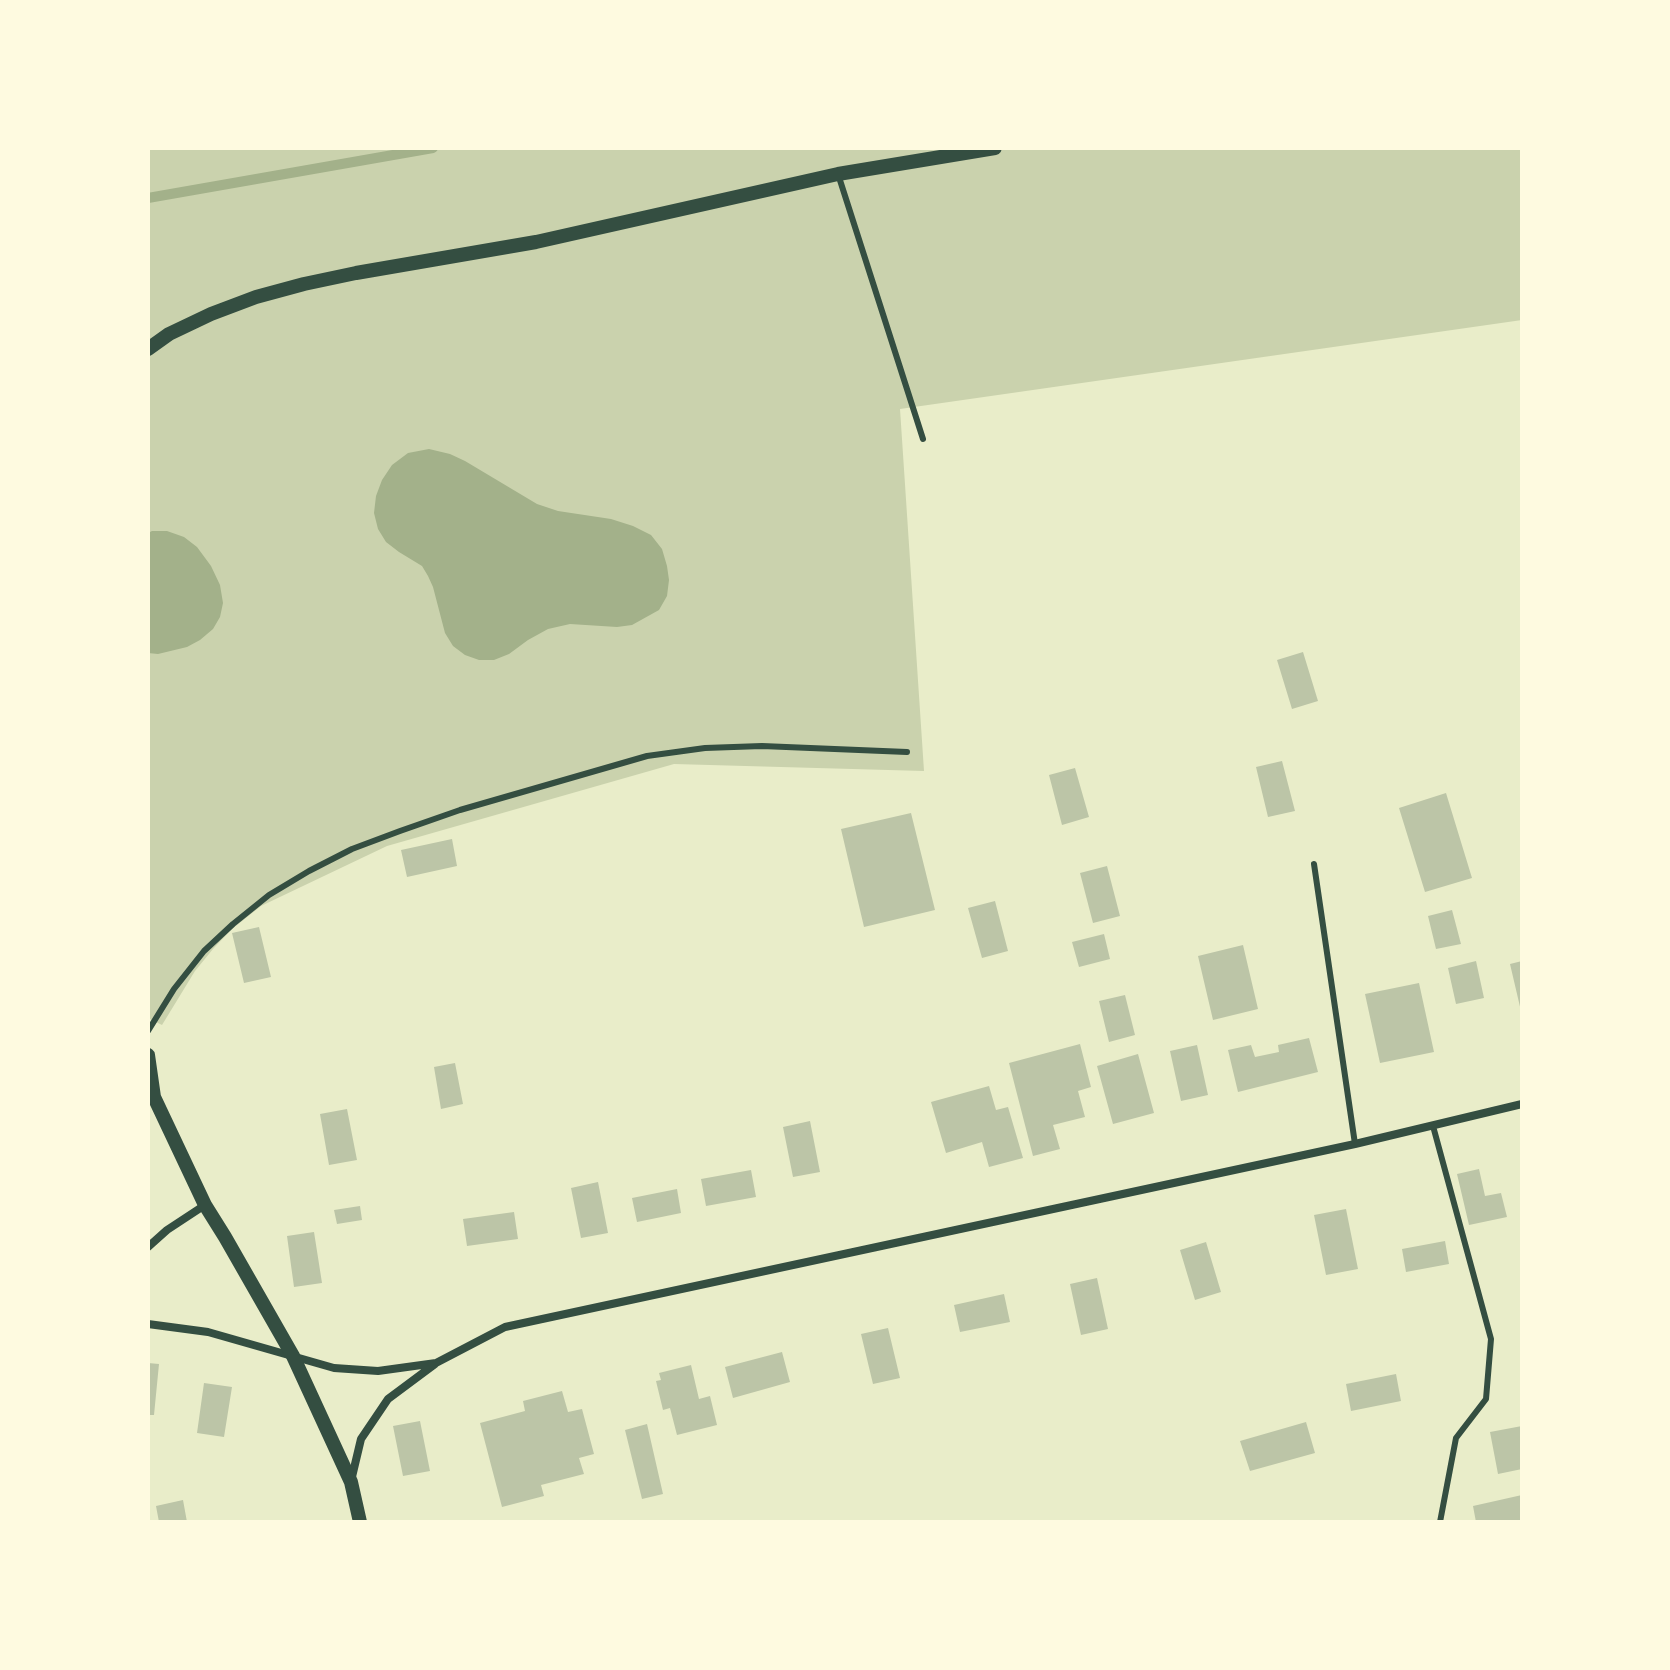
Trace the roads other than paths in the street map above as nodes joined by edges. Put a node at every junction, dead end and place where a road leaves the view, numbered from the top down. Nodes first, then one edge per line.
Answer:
1 (995, 148) edge
2 (838, 174) junction
3 (148, 349) edge
4 (923, 439) dead end
5 (907, 752) dead end
6 (1314, 864) dead end
7 (148, 1031) edge
8 (148, 1055) edge
9 (1522, 1104) edge
10 (1433, 1126) junction
11 (1355, 1144) junction
12 (205, 1205) junction
13 (148, 1247) edge
14 (148, 1324) edge
15 (293, 1356) junction
16 (436, 1363) junction
17 (351, 1482) junction
18 (360, 1522) edge
19 (1440, 1522) edge

1 - 2 street
2 - 3 street
2 - 4 lane
5 - 7 lane
6 - 11 lane
8 - 12 street
9 - 10 street
10 - 11 street
10 - 19 lane
11 - 16 street
12 - 13 street
12 - 15 street
14 - 15 street
15 - 16 street
15 - 17 street
16 - 17 street
17 - 18 street

